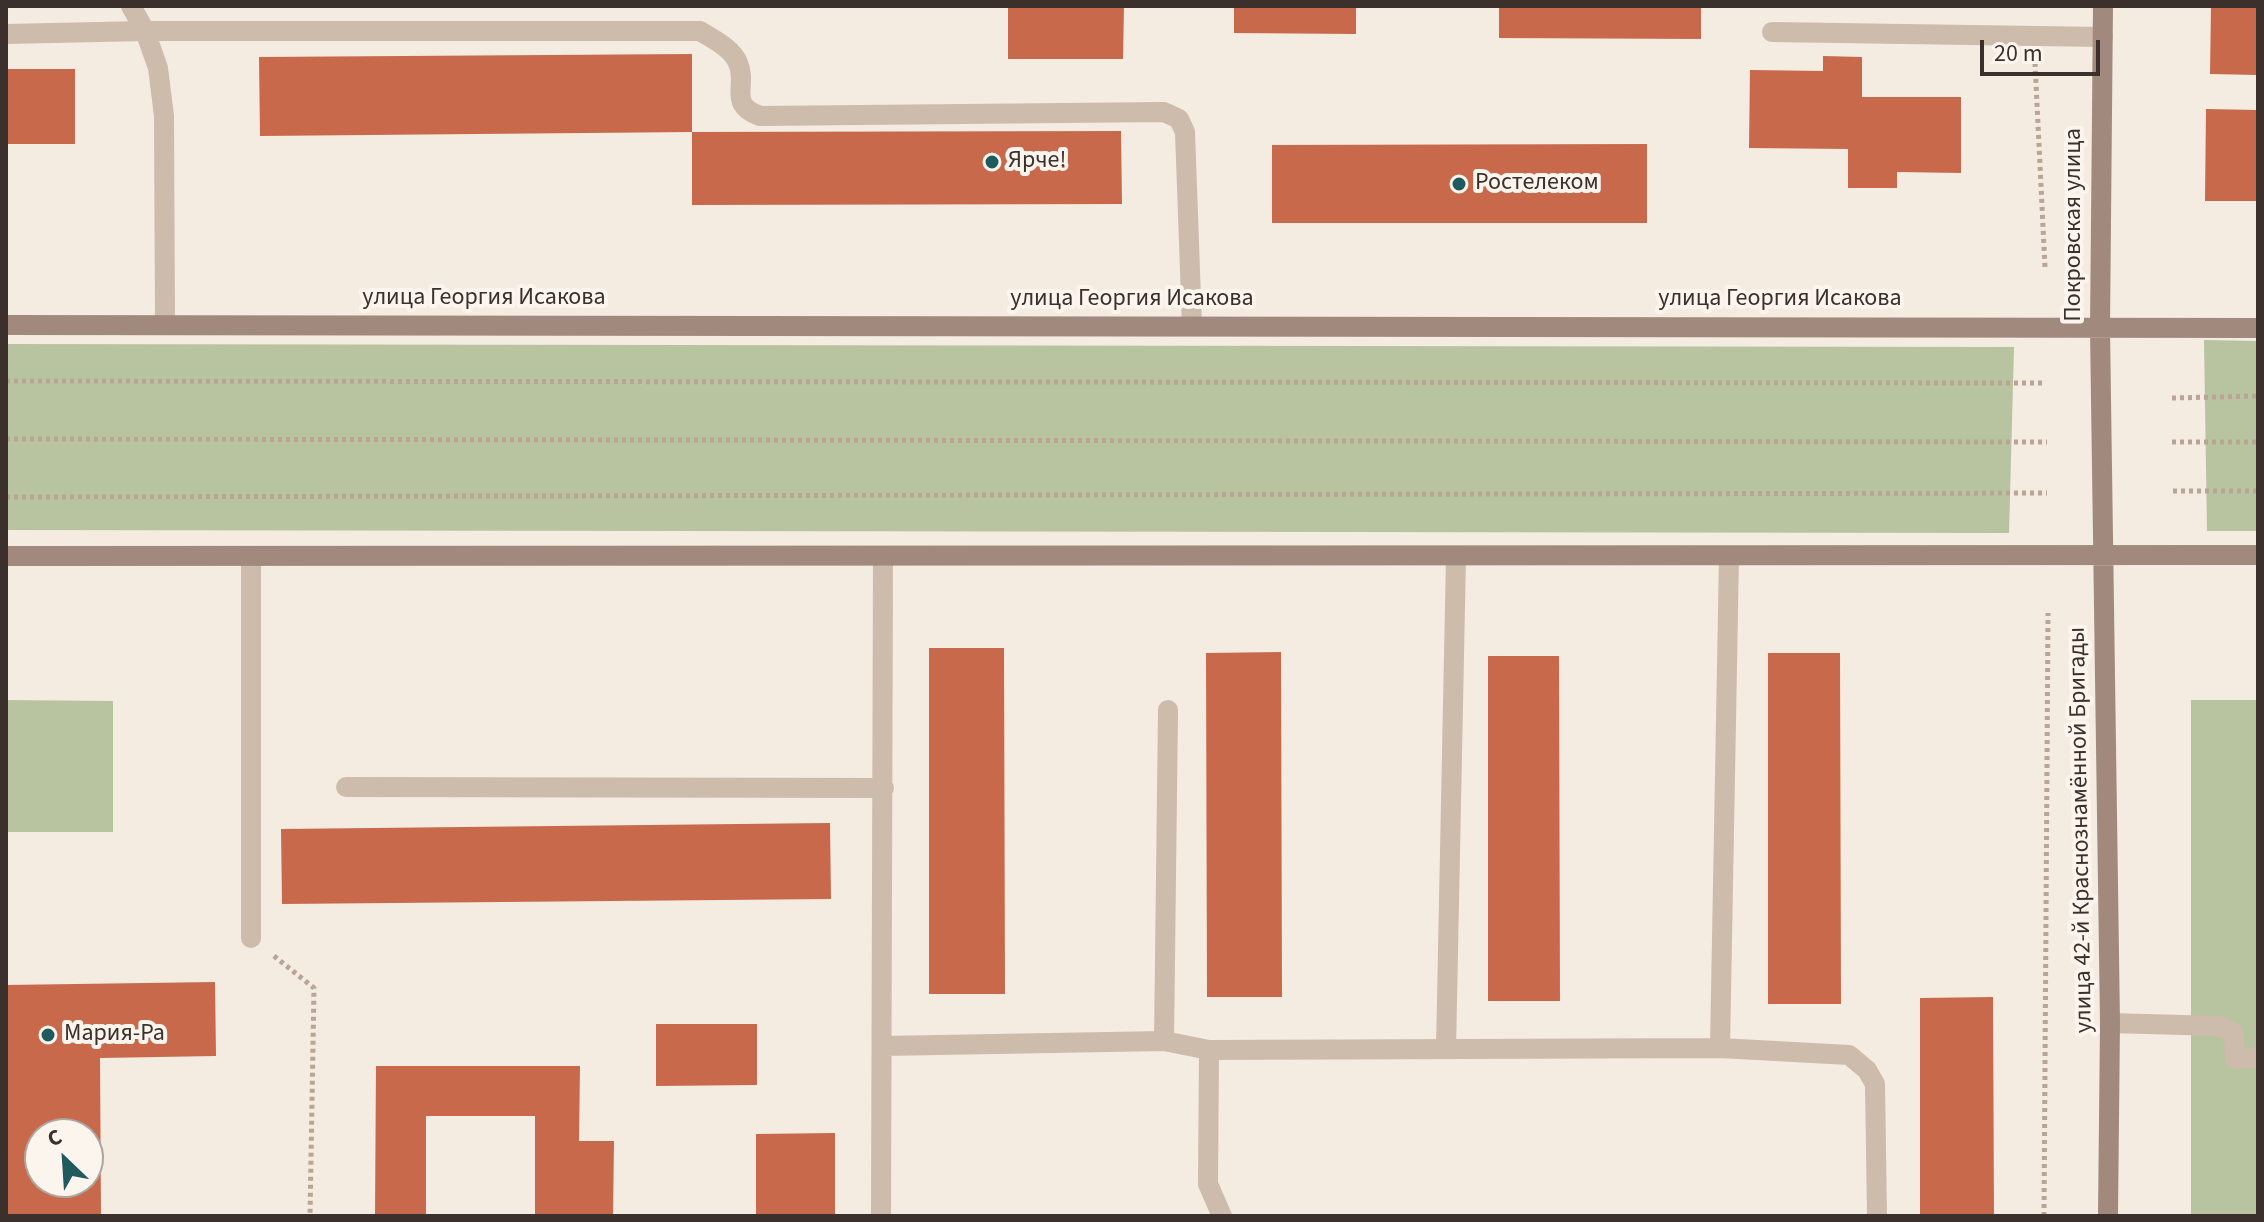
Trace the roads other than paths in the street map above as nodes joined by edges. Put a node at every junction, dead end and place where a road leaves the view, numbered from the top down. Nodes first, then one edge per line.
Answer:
1 (131, 6) edge
2 (2103, 6) edge
3 (145, 31) junction
4 (1772, 32) dead end
5 (6, 34) edge
6 (2103, 37) junction
7 (165, 324) junction
8 (6, 325) edge
9 (1192, 326) junction
10 (2258, 328) edge
11 (2100, 329) junction
12 (2102, 444) joint
13 (2258, 555) edge
14 (6, 556) edge
15 (883, 556) junction
16 (1729, 556) junction
17 (251, 557) junction
18 (1456, 557) junction
19 (2104, 557) junction
20 (1168, 710) dead end
21 (346, 787) dead end
22 (884, 788) junction
23 (251, 938) road end
24 (2110, 1023) junction
25 (1164, 1041) junction
26 (882, 1046) junction
27 (1720, 1048) junction
28 (1446, 1049) junction
29 (1209, 1050) junction
30 (2258, 1058) edge
31 (881, 1216) edge
32 (1222, 1216) edge
33 (1877, 1216) edge
34 (2108, 1216) edge

1 - 3 street
2 - 6 street, Покровская улица
3 - 5 street
3 - 7 street
3 - 9 street
4 - 6 street
6 - 11 street, Покровская улица
7 - 8 street, улица Георгия Исакова
7 - 9 street, улица Георгия Исакова
9 - 11 street, улица Георгия Исакова
10 - 11 street, улица Георгия Исакова
11 - 12 street, Покровская улица
12 - 19 street, улица 42-й Краснознамённой Бригады
13 - 19 street
14 - 17 street
15 - 17 street
15 - 18 street
15 - 22 street
16 - 18 street
16 - 19 street
16 - 27 street
17 - 23 street
18 - 28 street
19 - 24 street, улица 42-й Краснознамённой Бригады
20 - 25 street
21 - 22 street
22 - 26 street
24 - 30 street
24 - 34 street, улица 42-й Краснознамённой Бригады
25 - 26 street
25 - 29 street
26 - 31 street
27 - 28 street
27 - 33 street
28 - 29 street
29 - 32 street

